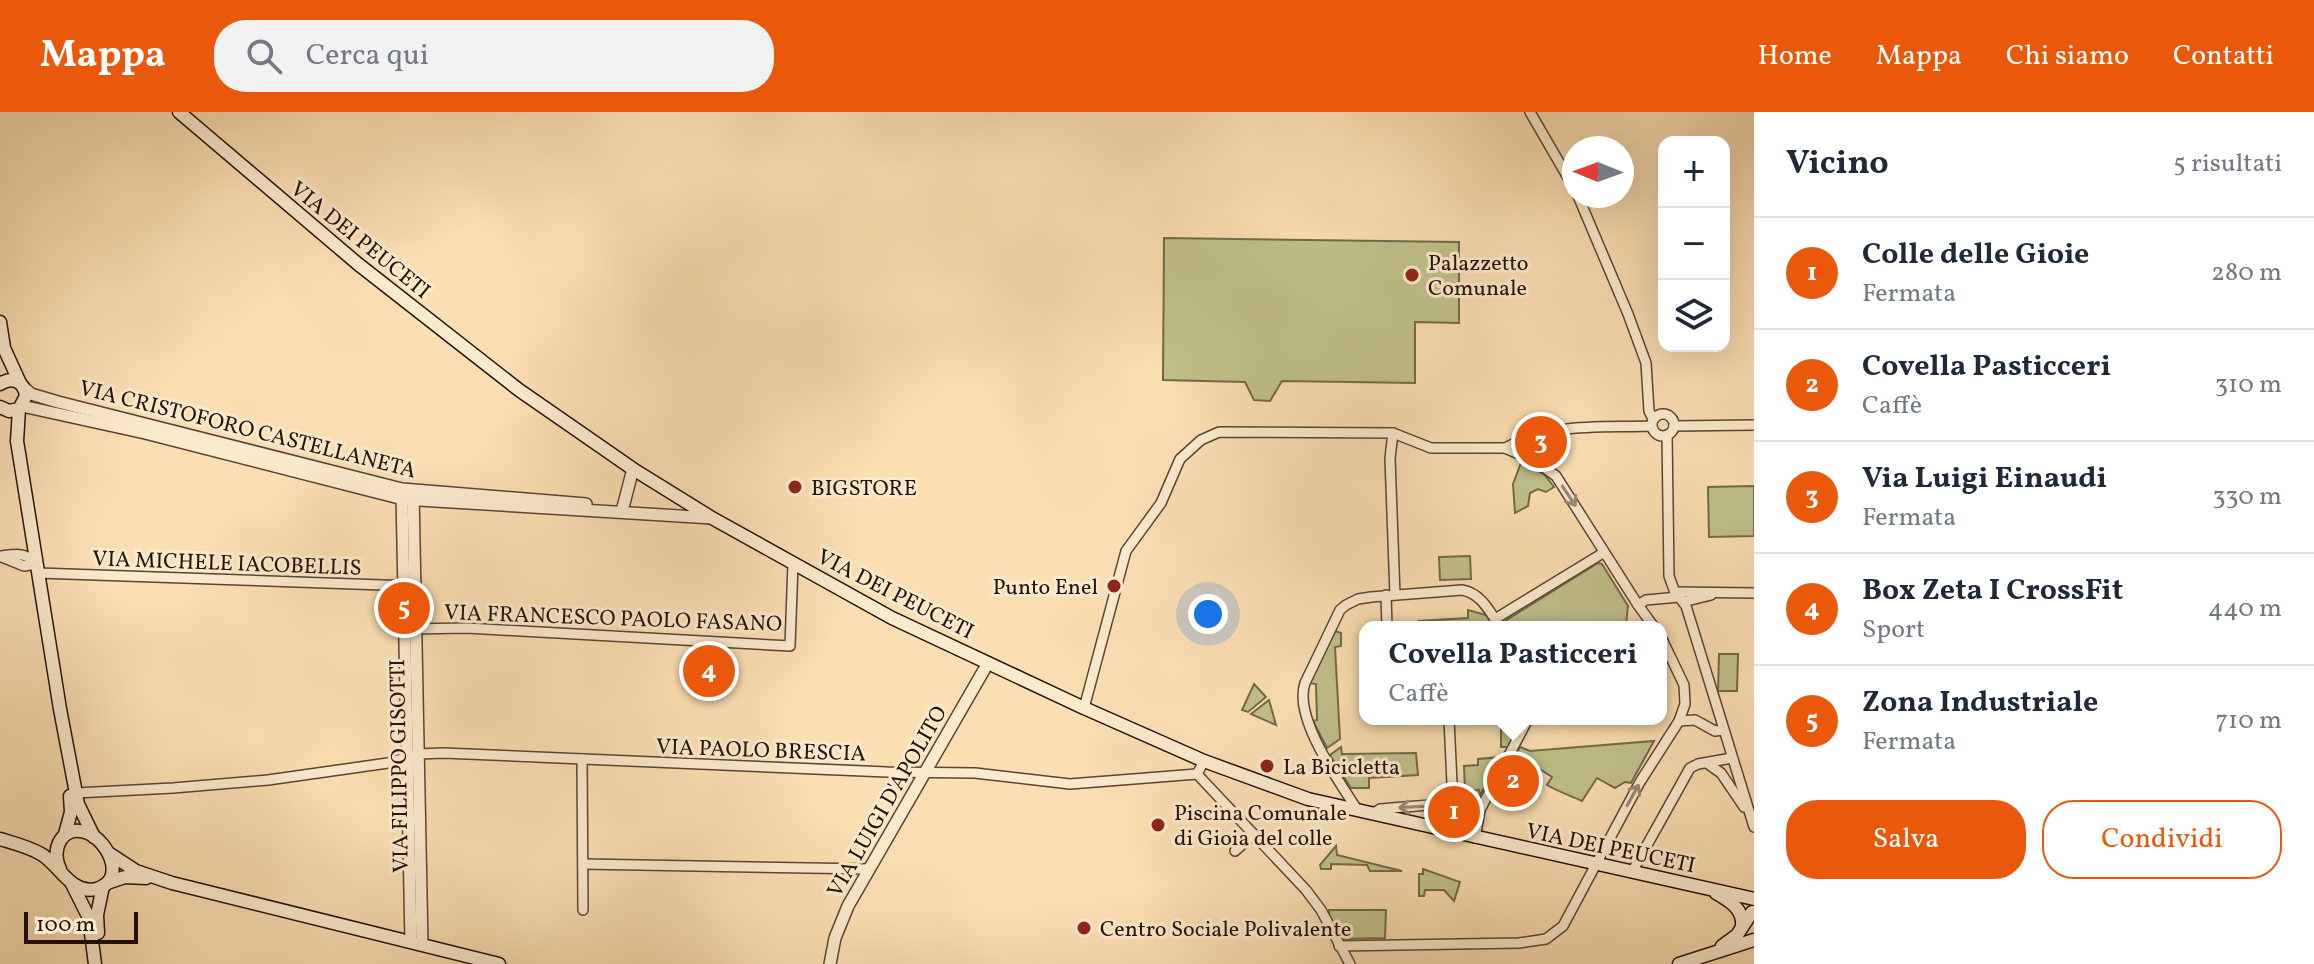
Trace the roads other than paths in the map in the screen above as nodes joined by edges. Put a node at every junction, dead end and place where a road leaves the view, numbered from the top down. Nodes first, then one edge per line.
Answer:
1 (179, 112) edge
2 (1530, 112) edge
3 (1562, 167) edge
4 (1583, 208) edge
5 (0, 322) edge
6 (4, 348) junction
7 (0, 383) edge
8 (22, 385) junction
9 (20, 407) junction
10 (2, 408) edge
11 (1653, 423) junction
12 (1754, 425) edge
13 (1670, 430) junction
14 (1393, 433) junction
15 (17, 441) junction
16 (1505, 448) junction
17 (633, 469) junction
18 (408, 495) junction
19 (622, 511) junction
20 (712, 518) junction
21 (30, 522) junction
22 (18, 553) junction
23 (1603, 553) junction
24 (0, 556) edge
25 (793, 563) junction
26 (33, 568) junction
27 (409, 586) junction
28 (1754, 593) edge
29 (1390, 595) junction
30 (1679, 597) junction
31 (1638, 605) junction
32 (1388, 621) edge
33 (1497, 621) edge
34 (1501, 621) edge
35 (1650, 621) edge
36 (410, 629) junction
37 (1667, 649) edge
38 (988, 663) junction
39 (1685, 704) junction
40 (1084, 708) junction
41 (60, 709) junction
42 (1695, 720) junction
43 (1679, 721) junction
44 (1449, 725) edge
45 (1525, 725) edge
46 (1723, 730) junction
47 (412, 756) junction
48 (1732, 758) junction
49 (582, 759) junction
50 (1204, 761) junction
51 (1707, 763) junction
52 (925, 772) junction
53 (1197, 774) junction
54 (76, 793) junction
55 (1450, 805) junction
56 (1480, 810) junction
57 (1358, 811) junction
58 (1372, 814) junction
59 (1753, 826) edge
60 (1450, 832) junction
61 (1254, 834) junction
62 (94, 837) junction
63 (62, 838) junction
64 (1475, 838) junction
65 (2, 840) edge
66 (1235, 851) dead end
67 (110, 854) junction
68 (1595, 863) junction
69 (583, 864) junction
70 (60, 869) junction
71 (869, 869) junction
72 (1632, 872) junction
73 (172, 883) junction
74 (72, 884) junction
75 (105, 885) junction
76 (1706, 888) junction
77 (1754, 899) edge
78 (583, 910) dead end
79 (1749, 920) edge
80 (1754, 940) edge
81 (416, 943) junction
82 (1339, 946) junction
83 (1702, 957) junction
84 (95, 964) edge
85 (102, 964) edge
86 (499, 964) edge
87 (830, 964) edge
88 (1350, 964) edge
89 (1679, 964) edge

1 - 17 main road, VIA DEI PEUCETI
2 - 3 street
4 - 11 street
5 - 6 main road
6 - 7 main road
6 - 8 main road
7 - 8 main road
8 - 9 main road
8 - 18 street, VIA CRISTOFORO CASTELLANETA
9 - 10 main road
9 - 15 main road
9 - 18 street, VIA CRISTOFORO CASTELLANETA
10 - 15 main road
11 - 13 street
11 - 13 street
11 - 16 street
12 - 13 street
13 - 30 street
14 - 16 street
14 - 29 street
14 - 40 street
15 - 21 main road
16 -> 23 street
17 - 19 street
17 - 20 main road, VIA DEI PEUCETI
18 - 19 street, VIA CRISTOFORO CASTELLANETA
18 - 27 street, VIA FILIPPO GISOTTI
19 - 20 street, VIA CRISTOFORO CASTELLANETA
20 - 25 main road, VIA DEI PEUCETI
21 - 22 street
21 - 26 main road
22 - 24 street
22 - 26 street
23 - 31 street
23 - 34 street
24 - 26 street
25 - 36 street, VIA FRANCESCO PAOLO FASANO
25 - 38 main road, VIA DEI PEUCETI
26 - 27 street, VIA MICHELE IACOBELLIS
26 - 41 main road
27 - 36 street, VIA FILIPPO GISOTTI
28 - 30 street
29 - 32 street
29 - 33 street
29 - 57 street
30 - 31 street
30 - 46 street
31 - 35 street
36 - 47 street, VIA FILIPPO GISOTTI
37 - 39 street
38 - 40 main road, VIA DEI PEUCETI
38 - 52 street, VIA LUIGI D'APOLITO
39 - 42 street
39 - 43 street
40 - 50 main road, VIA DEI PEUCETI
41 - 54 main road
41 - 63 main road
42 - 43 street
42 - 46 street
68 -> 43 street
44 - 55 street
45 - 56 street
46 - 48 street
47 - 49 street, VIA PAOLO BRESCIA
47 - 54 street, VIA PAOLO BRESCIA
47 - 81 street, VIA FILIPPO GISOTTI
48 - 51 street
48 - 59 street
49 - 52 street, VIA PAOLO BRESCIA
49 - 69 street
50 - 53 street
50 - 57 main road, VIA DEI PEUCETI
51 - 59 street
51 - 72 street
52 - 53 street, VIA PAOLO BRESCIA
52 - 71 street, VIA LUIGI D'APOLITO
53 - 61 street
54 - 62 main road
55 - 56 street
55 -> 58 street
55 - 60 street
56 - 64 street
57 - 58 main road, VIA DEI PEUCETI
58 - 60 main road, VIA DEI PEUCETI
60 - 64 main road, VIA DEI PEUCETI
61 - 66 street
61 - 82 street
62 - 63 main road
62 - 67 main road
63 - 65 main road
63 - 70 main road
64 - 68 main road, VIA DEI PEUCETI
65 - 70 main road
67 - 73 main road
67 - 75 main road
68 - 72 main road, VIA DEI PEUCETI
68 - 82 street
69 - 71 street
69 - 78 street
70 - 74 main road
71 - 87 street, VIA LUIGI D'APOLITO
72 - 76 main road, VIA DEI PEUCETI
73 - 75 main road
73 - 81 main road
74 - 75 main road
74 - 84 main road
75 - 85 main road
76 - 77 main road, VIA DEI PEUCETI
76 - 79 main road
79 - 83 main road
80 - 83 main road
81 - 86 main road
82 - 88 street
83 - 89 main road

